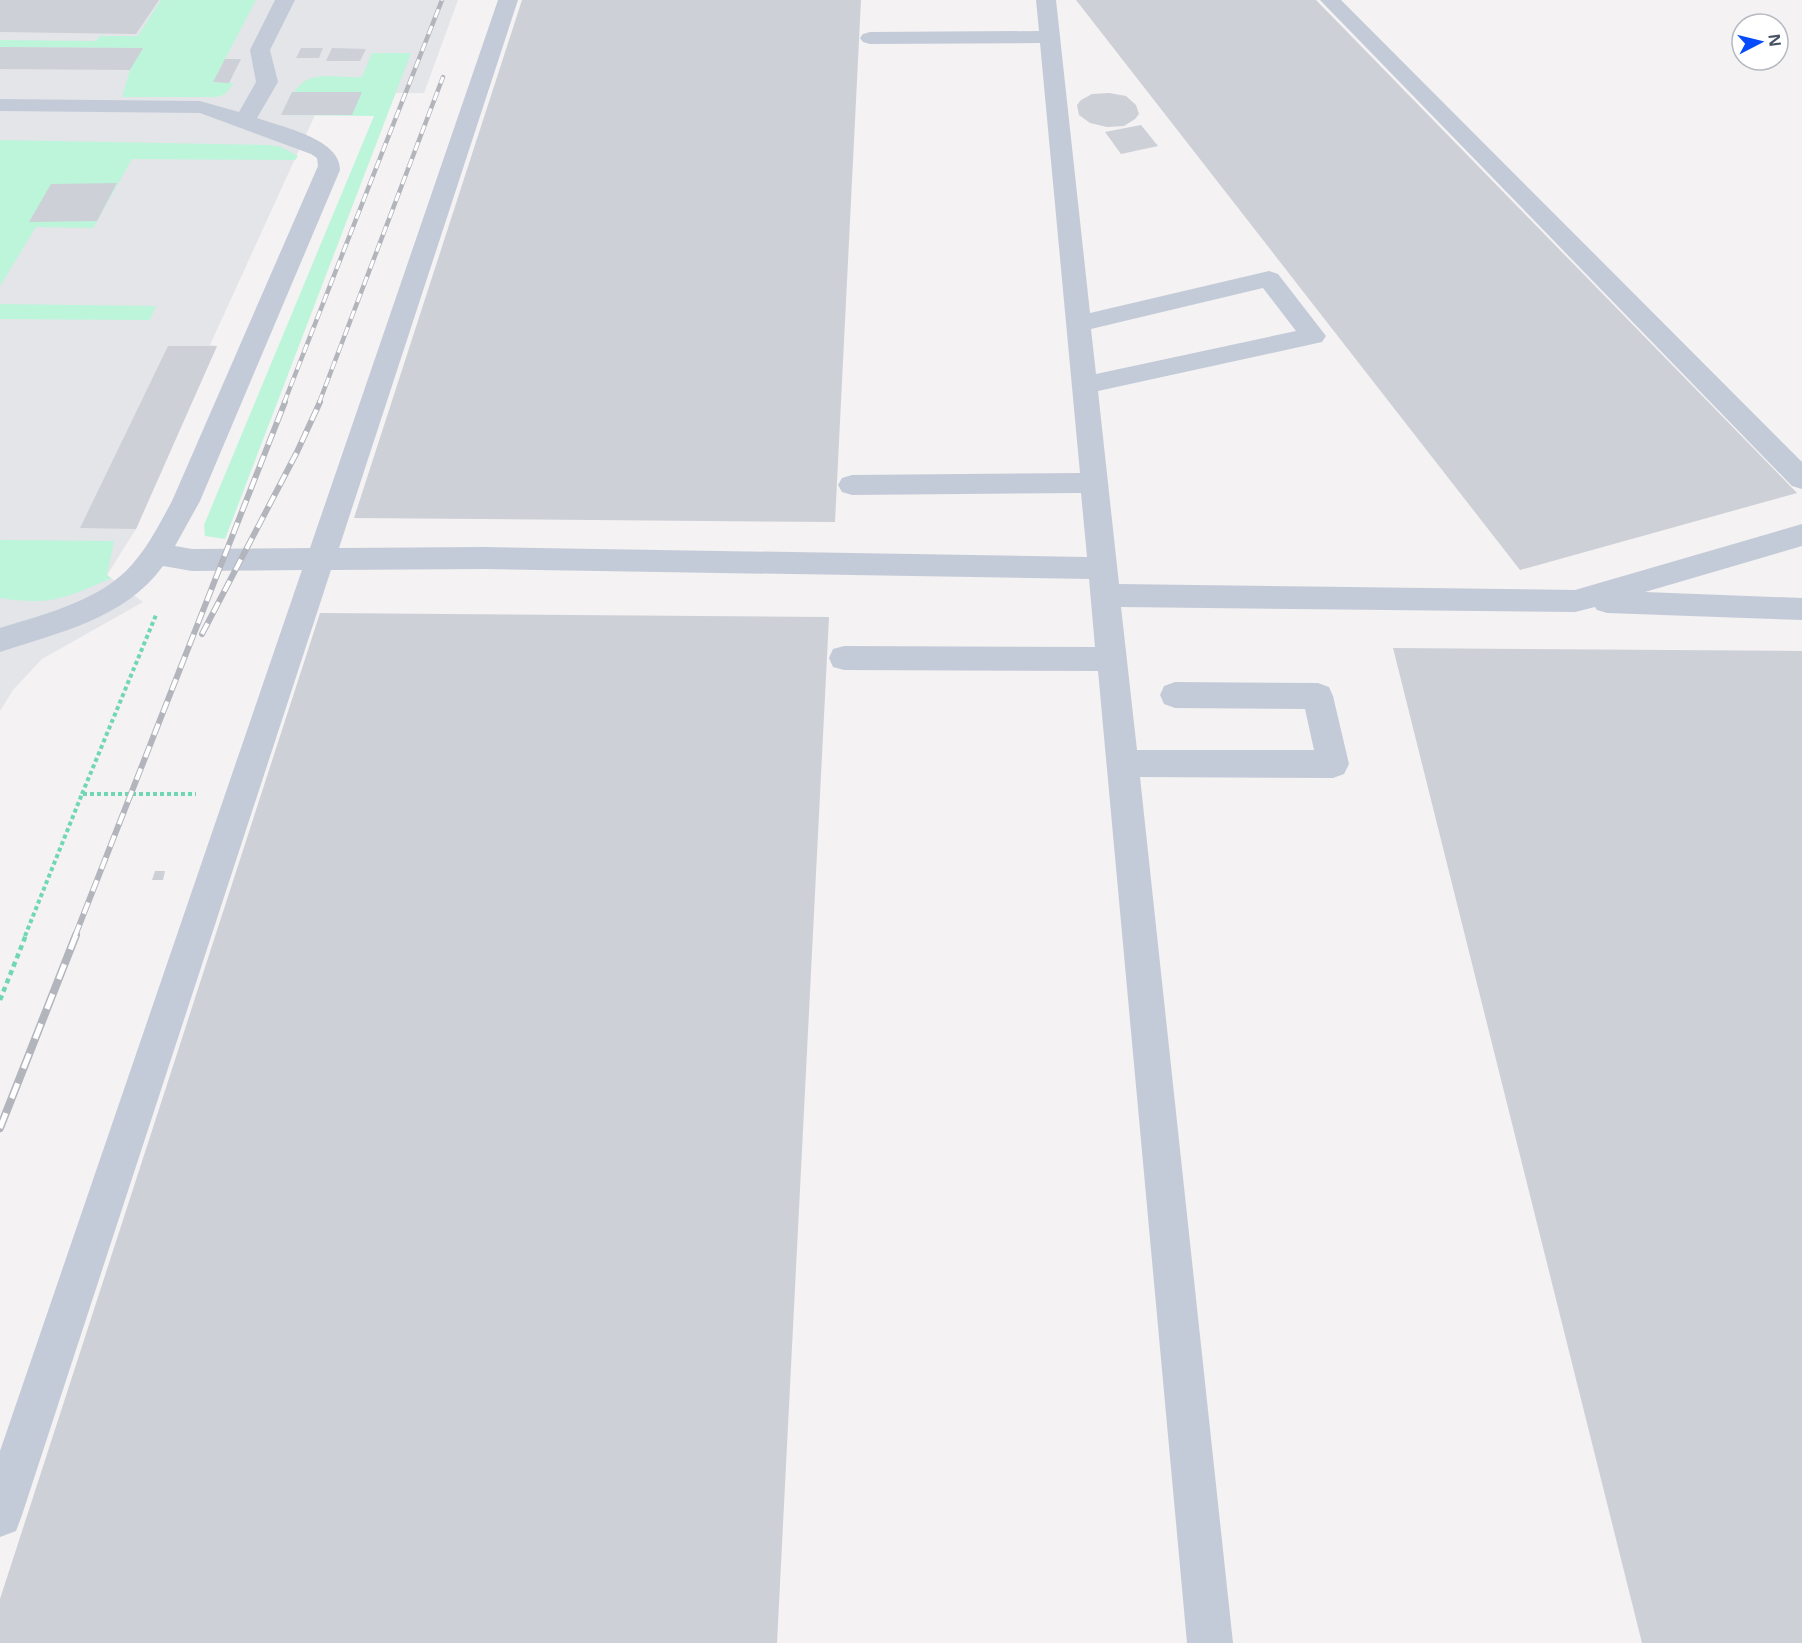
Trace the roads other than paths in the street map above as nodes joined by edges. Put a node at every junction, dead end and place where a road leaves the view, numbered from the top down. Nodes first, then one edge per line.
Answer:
1 (285, 0) edge
2 (508, 0) edge
3 (1046, 0) edge
4 (1330, 0) edge
5 (1050, 37) junction
6 (870, 38) dead end
7 (0, 105) edge
8 (244, 122) junction
9 (1078, 324) junction
10 (1084, 385) junction
11 (1802, 479) edge
12 (1094, 483) junction
13 (852, 485) dead end
14 (1802, 535) edge
15 (167, 557) junction
16 (321, 558) junction
17 (1103, 582) junction
18 (1575, 601) junction
19 (1802, 609) edge
20 (0, 640) edge
21 (844, 658) dead end
22 (1111, 659) junction
23 (1175, 695) dead end
24 (1121, 763) junction
25 (0, 1515) edge
26 (1210, 1643) edge

1 - 8 lane
2 - 16 lane
3 - 5 lane
4 - 11 lane
5 - 6 lane
5 - 9 lane
7 - 8 lane
8 - 15 lane
9 - 10 lane
9 - 10 lane
10 - 12 lane
12 - 13 lane
12 - 17 lane
14 - 18 lane
15 - 16 lane
15 - 20 lane
16 - 17 lane
16 - 25 lane
17 - 18 lane
17 - 22 lane
18 - 19 lane
21 - 22 lane
22 - 24 lane
23 - 24 lane
24 - 26 lane

